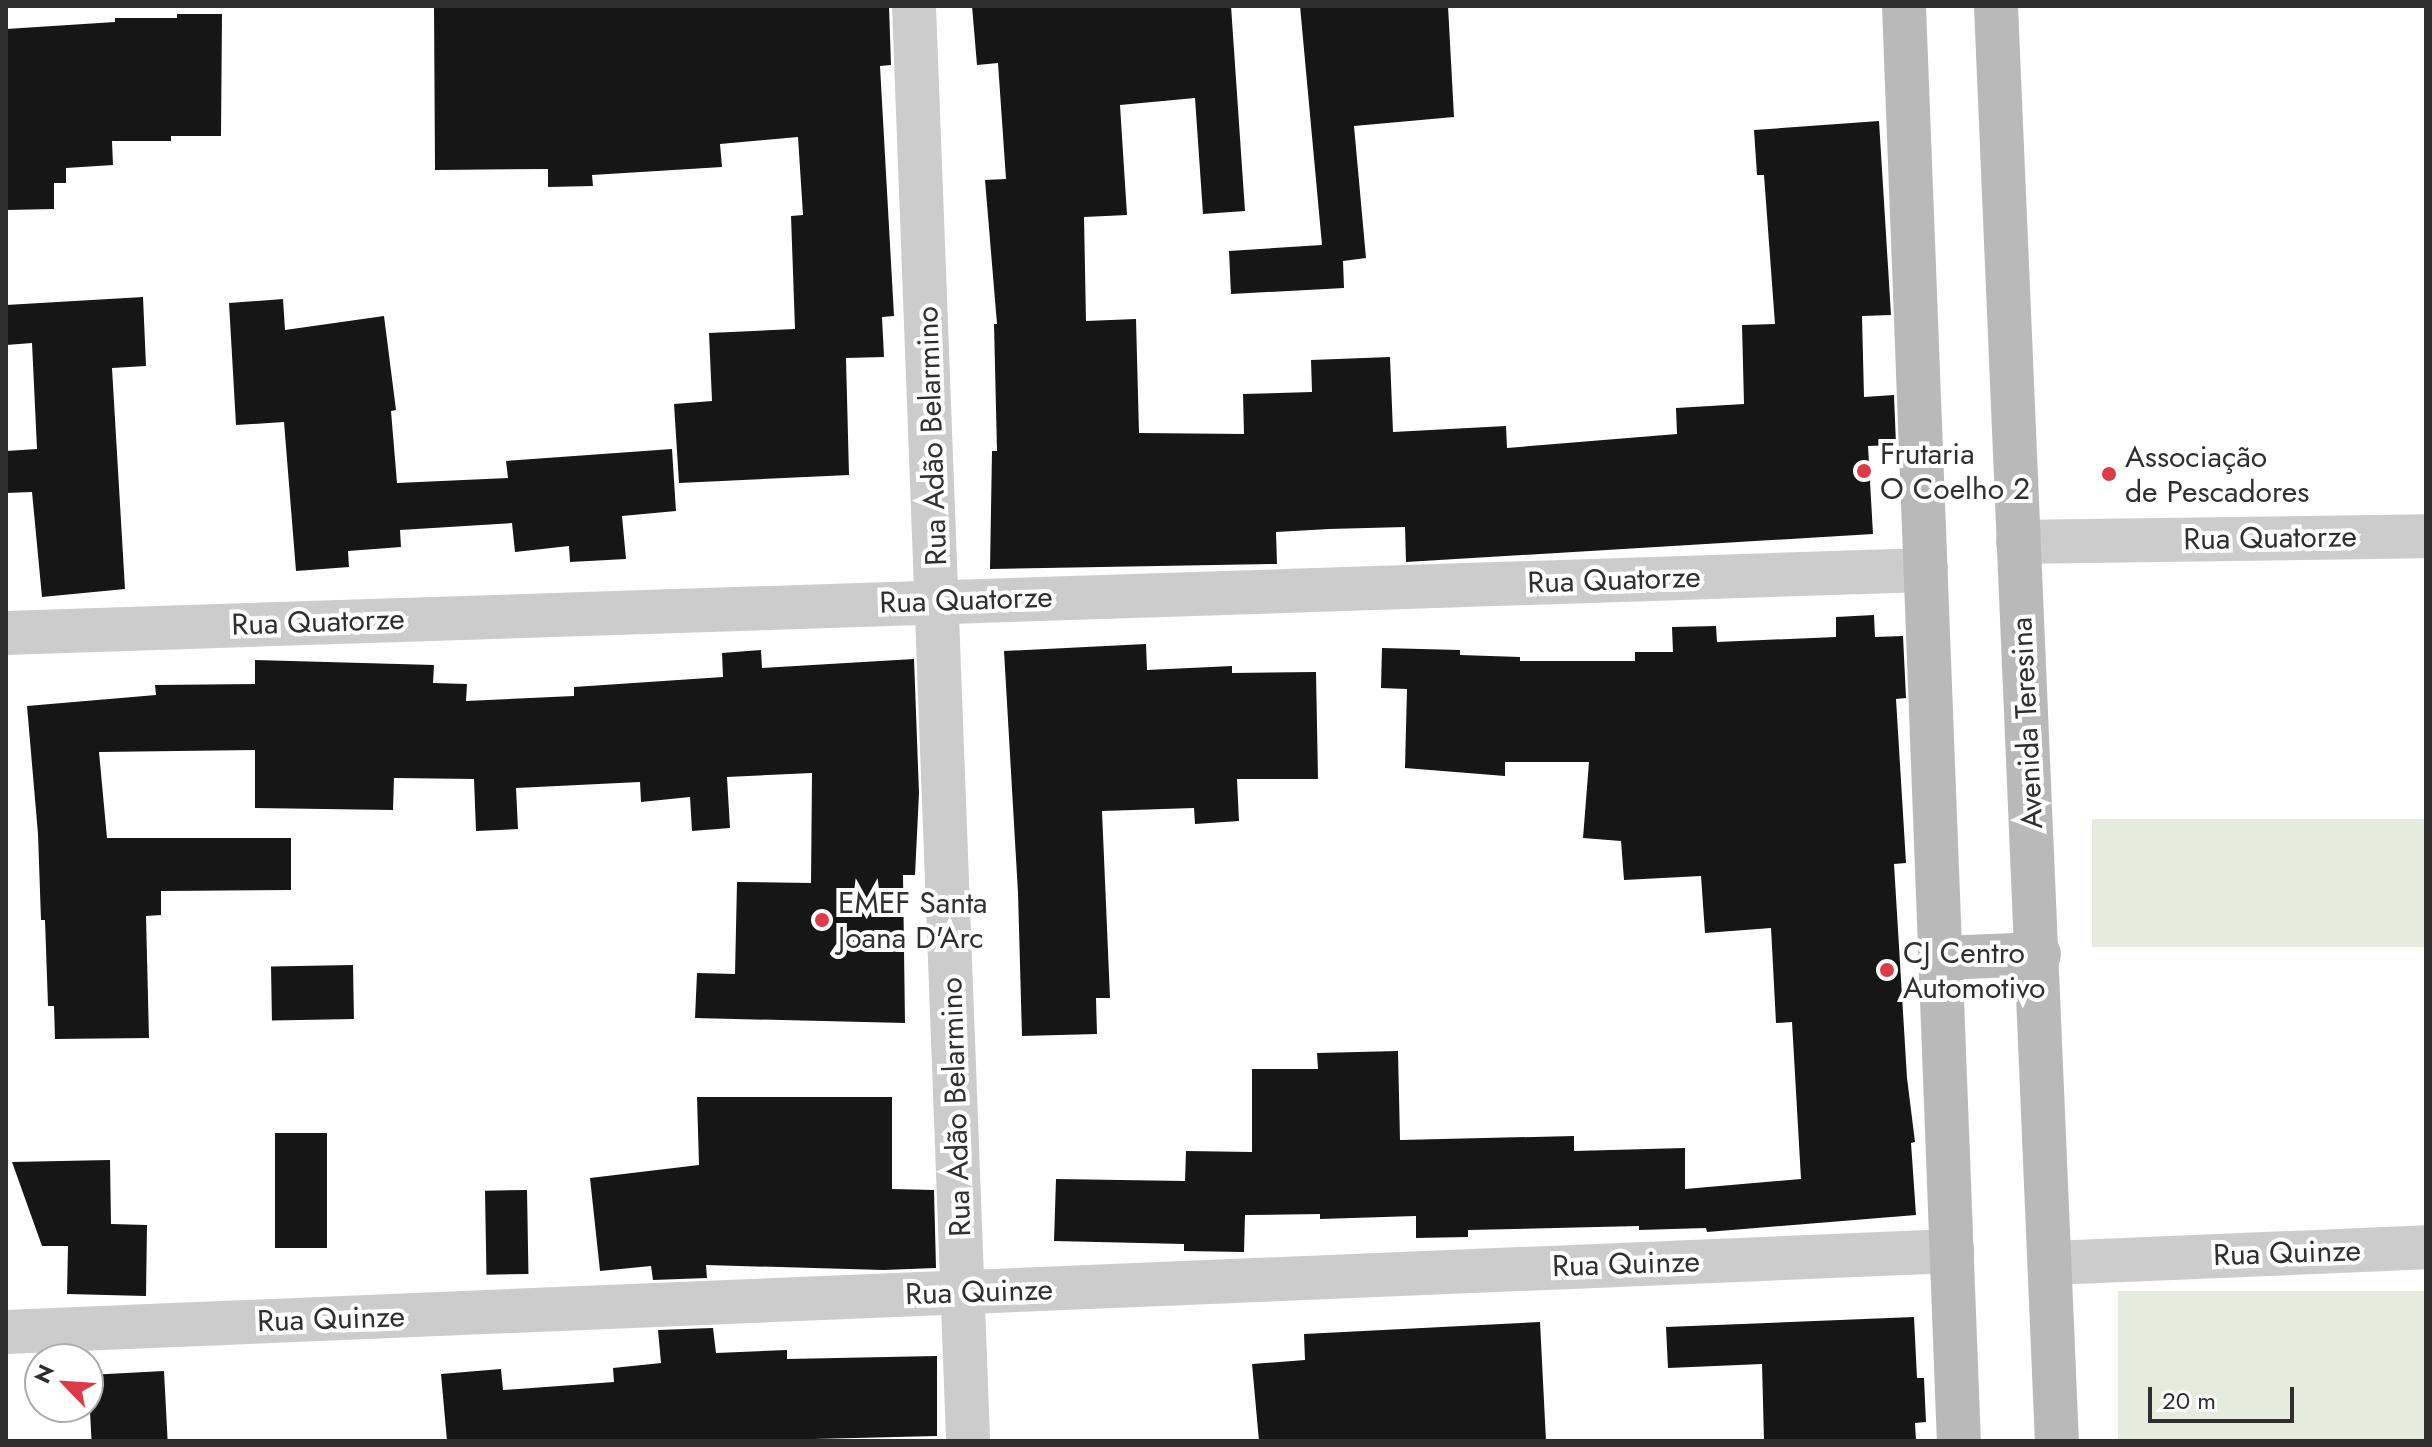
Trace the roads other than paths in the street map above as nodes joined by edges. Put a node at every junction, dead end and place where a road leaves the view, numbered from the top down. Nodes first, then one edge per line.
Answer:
1 (914, 6) edge
2 (1904, 6) edge
3 (1996, 6) edge
4 (2426, 536) edge
5 (2018, 542) junction
6 (1926, 570) junction
7 (939, 601) junction
8 (6, 633) edge
9 (2039, 954) junction
10 (1941, 958) junction
11 (2426, 1247) edge
12 (1952, 1251) junction
13 (2052, 1263) junction
14 (962, 1292) junction
15 (6, 1332) edge
16 (968, 1441) edge
17 (1959, 1441) edge
18 (2057, 1441) edge

1 - 7 street, Rua Adão Belarmino
2 - 6 main road
3 - 5 main road, Avenida Teresina
4 - 5 street, Rua Quatorze
5 - 9 main road, Avenida Teresina
6 - 7 street, Rua Quatorze
6 - 10 main road
7 - 8 street, Rua Quatorze
7 - 14 street, Rua Adão Belarmino
9 - 10 main road
9 - 13 main road, Avenida Teresina
10 - 12 main road
11 - 13 street, Rua Quinze
12 - 14 street, Rua Quinze
12 - 17 main road
13 - 18 main road, Avenida Teresina
14 - 15 street, Rua Quinze
14 - 16 street, Rua Adão Belarmino

